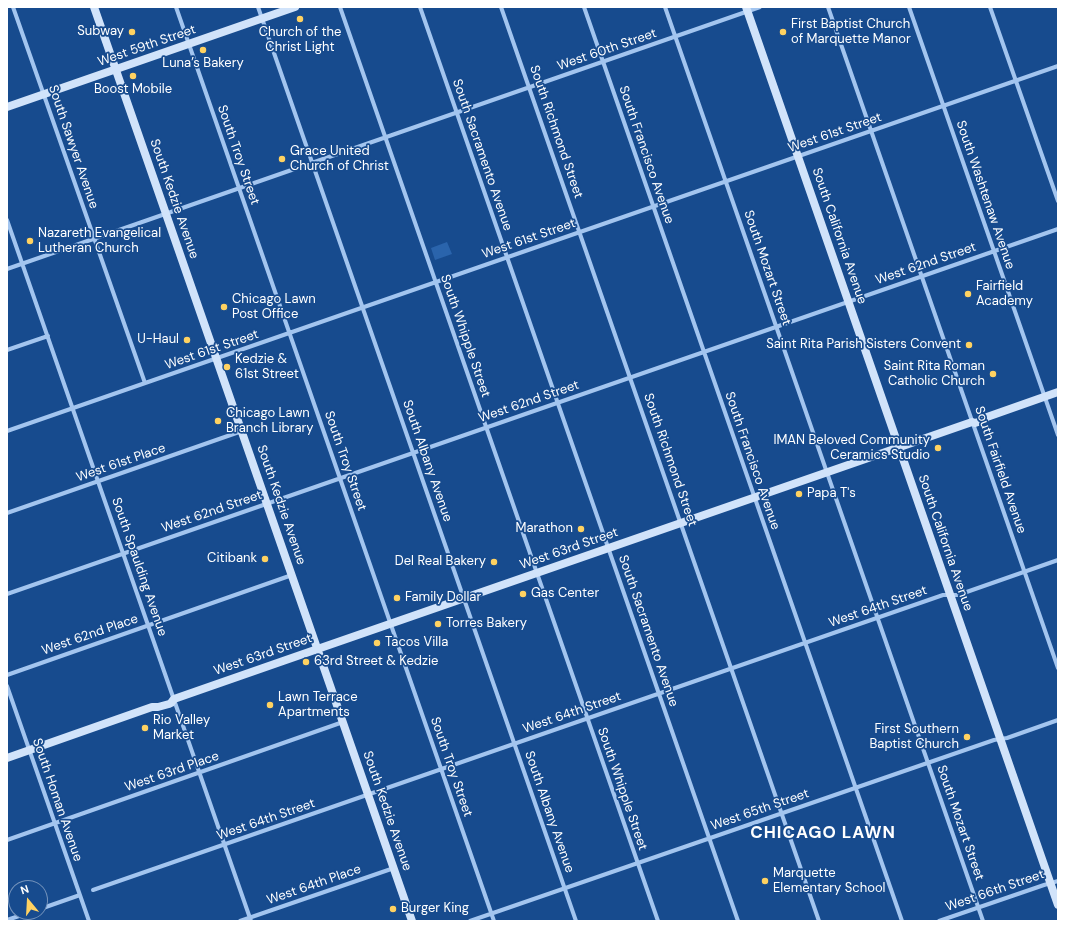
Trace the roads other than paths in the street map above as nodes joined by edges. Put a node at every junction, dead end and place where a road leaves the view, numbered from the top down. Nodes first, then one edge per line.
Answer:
1 (14, 7) edge
2 (94, 7) edge
3 (176, 7) edge
4 (258, 7) edge
5 (295, 7) edge
6 (340, 7) edge
7 (420, 7) edge
8 (501, 7) edge
9 (584, 7) edge
10 (665, 7) edge
11 (760, 7) edge
12 (828, 7) edge
13 (909, 7) edge
14 (990, 7) edge
15 (747, 9) edge
16 (262, 18) junction
17 (675, 36) junction
18 (189, 44) junction
19 (603, 62) junction
20 (1058, 66) edge
21 (116, 69) junction
22 (1016, 80) junction
23 (529, 87) junction
24 (44, 94) junction
25 (944, 106) junction
26 (7, 107) edge
27 (457, 112) junction
28 (871, 131) junction
29 (385, 138) junction
30 (798, 156) junction
31 (312, 163) junction
32 (726, 181) junction
33 (239, 188) junction
34 (1058, 201) edge
35 (653, 207) junction
36 (166, 214) junction
37 (7, 220) edge
38 (1058, 229) edge
39 (580, 232) junction
40 (95, 239) junction
41 (994, 251) junction
42 (508, 257) junction
43 (22, 264) junction
44 (7, 269) edge
45 (922, 276) junction
46 (436, 282) junction
47 (849, 301) junction
48 (363, 308) junction
49 (776, 327) junction
50 (290, 333) junction
51 (48, 336) junction
52 (7, 350) edge
53 (704, 352) junction
54 (217, 358) junction
55 (631, 377) junction
56 (145, 383) junction
57 (1058, 392) edge
58 (1045, 397) junction
59 (558, 402) junction
60 (73, 409) junction
61 (972, 422) junction
62 (486, 427) junction
63 (242, 431) junction
64 (7, 432) edge
65 (1058, 434) edge
66 (900, 447) junction
67 (413, 452) junction
68 (827, 472) junction
69 (340, 478) junction
70 (98, 482) junction
71 (754, 497) junction
72 (268, 503) junction
73 (7, 513) edge
74 (682, 523) junction
75 (609, 548) junction
76 (123, 553) junction
77 (1058, 560) edge
78 (1024, 572) junction
79 (537, 573) junction
80 (292, 575) junction
81 (7, 594) edge
82 (951, 595) junction
83 (464, 598) junction
84 (878, 618) junction
85 (391, 624) junction
86 (148, 626) junction
87 (805, 643) junction
88 (318, 649) junction
89 (731, 668) junction
90 (1058, 668) edge
91 (7, 675) edge
92 (7, 686) edge
93 (659, 693) junction
94 (174, 699) junction
95 (587, 718) junction
96 (1058, 720) edge
97 (344, 722) junction
98 (1000, 739) junction
99 (514, 744) junction
100 (29, 750) junction
101 (7, 758) edge
102 (928, 762) junction
103 (442, 769) junction
104 (200, 773) junction
105 (855, 788) junction
106 (369, 794) junction
107 (782, 813) junction
108 (55, 823) junction
109 (710, 838) junction
110 (7, 840) edge
111 (224, 845) junction
112 (637, 863) junction
113 (394, 868) junction
114 (1054, 882) edge
115 (564, 888) junction
116 (93, 890) dead end
117 (80, 895) junction
118 (1058, 905) edge
119 (48, 906) edge
120 (978, 907) junction
121 (492, 913) junction
122 (250, 919) edge
123 (89, 921) edge
124 (240, 921) edge
125 (412, 921) edge
126 (470, 921) edge
127 (494, 921) edge
128 (576, 921) edge
129 (658, 921) edge
130 (738, 921) edge
131 (819, 921) edge
132 (902, 921) edge
133 (939, 921) edge
134 (983, 921) edge

1 - 24 street, South Sawyer Avenue
2 - 21 main road, South Kedzie Avenue
3 - 18 street, South Troy Street
4 - 16 street, South Albany Avenue
5 - 16 main road, West 59th Street
6 - 29 street, South Whipple Street
7 - 27 street, South Sacramento Avenue
8 - 23 street, South Richmond Street
9 - 19 street, South Francisco Avenue
10 - 17 street, South Mozart Street
11 - 15 street, West 60th Street
12 - 28 street, South Fairfield Avenue
13 - 25 street, South Washtenaw Avenue
14 - 22 street
15 - 17 street, West 60th Street
15 - 30 main road, South California Avenue
16 - 18 main road, West 59th Street
16 - 31 street, South Albany Avenue
17 - 19 street, West 60th Street
17 - 32 street, South Mozart Street
18 - 21 main road, West 59th Street
18 - 33 street, South Troy Street
19 - 23 street, West 60th Street
19 - 35 street, South Francisco Avenue
20 - 22 street, West 61st Street
21 - 24 main road, West 59th Street
21 - 36 main road, South Kedzie Avenue
22 - 25 street, West 61st Street
22 - 34 street
23 - 27 street, West 60th Street
23 - 39 street, South Richmond Street
24 - 26 main road, West 59th Street
24 - 40 street, South Sawyer Avenue
25 - 28 street, West 61st Street
25 - 41 street, South Washtenaw Avenue
27 - 29 street, West 60th Street
27 - 42 street, South Sacramento Avenue
28 - 30 street, West 61st Street
28 - 45 street, South Fairfield Avenue
29 - 31 street, West 60th Street
29 - 46 street, South Whipple Street
30 - 32 street, West 61st Street
30 - 47 main road, South California Avenue
31 - 33 street, West 60th Street
31 - 48 street, South Albany Avenue
32 - 35 street, West 61st Street
32 - 49 street, South Mozart Street
33 - 36 street, West 60th Street
33 - 50 street, South Troy Street
35 - 39 street, West 61st Street
35 - 53 street, South Francisco Avenue
36 - 40 street, West 60th Street
36 - 54 main road, South Kedzie Avenue
37 - 43 street, South Spaulding Avenue
38 - 41 street, West 62nd Street
39 - 42 street, West 61st Street
39 - 55 street, South Richmond Street
40 - 43 street, West 60th Street
40 - 56 street, South Sawyer Avenue
41 - 45 street, West 62nd Street
41 - 58 street, South Washtenaw Avenue
42 - 46 street, West 61st Street
42 - 59 street, South Sacramento Avenue
43 - 44 street, West 60th Street
43 - 51 street, South Spaulding Avenue
45 - 47 street, West 62nd Street
45 - 61 street, South Fairfield Avenue
46 - 48 street, West 61st Street
46 - 62 street, South Whipple Street
47 - 49 street, West 62nd Street
47 - 66 main road, South California Avenue
48 - 50 street, West 61st Street
48 - 67 street, South Albany Avenue
49 - 53 street, West 62nd Street
49 - 68 street, South Mozart Street
50 - 54 street, West 61st Street
50 - 69 street, South Troy Street
51 - 52 street
51 - 60 street, South Spaulding Avenue
53 - 55 street, West 62nd Street
53 - 71 street, South Francisco Avenue
54 - 56 street, West 61st Street
54 - 63 main road, South Kedzie Avenue
55 - 59 street, West 62nd Street
55 - 74 street, South Richmond Street
56 - 60 street, West 61st Street
57 - 58 main road, West 63rd Street
58 - 61 main road, West 63rd Street
58 - 65 street, South Washtenaw Avenue
59 - 62 street, West 62nd Street
59 - 75 street, South Sacramento Avenue
60 - 64 street, West 61st Street
60 - 70 street, South Spaulding Avenue
61 - 66 main road, West 63rd Street
61 - 78 street, South Fairfield Avenue
62 - 67 street, West 62nd Street
62 - 79 street, South Whipple Street
63 - 70 street, West 61st Place
63 - 72 main road, South Kedzie Avenue
66 - 68 main road, West 63rd Street
66 - 82 main road, South California Avenue
67 - 69 street, West 62nd Street
67 - 83 street, South Albany Avenue
68 - 71 main road, West 63rd Street
68 - 84 street, South Mozart Street
69 - 72 street, West 62nd Street
69 - 85 street, South Troy Street
70 - 73 street, West 61st Place
70 - 76 street, South Spaulding Avenue
71 - 74 main road, West 63rd Street
71 - 87 street, South Francisco Avenue
72 - 76 street, West 62nd Street
72 - 80 main road, South Kedzie Avenue
74 - 75 main road, West 63rd Street
74 - 89 street, South Richmond Street
75 - 79 main road, West 63rd Street
75 - 93 street, South Sacramento Avenue
76 - 81 street, West 62nd Street
76 - 86 street, South Spaulding Avenue
77 - 78 street, West 64th Street
78 - 82 street, West 64th Street
78 - 90 street, South Fairfield Avenue
79 - 83 main road, West 63rd Street
79 - 95 street, South Whipple Street
80 - 86 street, West 62nd Place
80 - 88 main road, South Kedzie Avenue
82 - 84 street, West 64th Street
82 - 98 main road, South California Avenue
83 - 85 main road, West 63rd Street
83 - 99 street, South Albany Avenue
84 - 87 street, West 64th Street
84 - 102 street, South Mozart Street
85 - 88 main road, West 63rd Street
85 - 103 street, South Troy Street
86 - 91 street, West 62nd Place
86 - 94 street, South Spaulding Avenue
87 - 89 street, West 64th Street
87 - 105 street, South Francisco Avenue
88 - 94 main road, West 63rd Street
88 - 97 main road, South Kedzie Avenue
89 - 93 street, West 64th Street
89 - 107 street, South Richmond Street
92 - 100 street, South Homan Avenue
93 - 95 street, West 64th Street
93 - 109 street, South Sacramento Avenue
94 - 100 main road, West 63rd Street
94 - 104 street, South Spaulding Avenue
95 - 99 street, West 64th Street
95 - 112 street, South Whipple Street
96 - 98 street, West 65th Street
97 - 104 street, West 63rd Place
97 - 106 main road, South Kedzie Avenue
98 - 102 street, West 65th Street
98 - 114 main road, South California Avenue
99 - 103 street, West 64th Street
99 - 115 street, South Albany Avenue
100 - 101 main road, West 63rd Street
100 - 108 street, South Homan Avenue
102 - 105 street, West 65th Street
102 - 120 street, South Mozart Street
103 - 106 street, West 64th Street
103 - 121 street, South Troy Street
104 - 108 street, West 63rd Place
104 - 111 street, South Spaulding Avenue
105 - 107 street, West 65th Street
105 - 132 street, South Francisco Avenue
106 - 111 street, West 64th Street
106 - 113 main road, South Kedzie Avenue
107 - 109 street, West 65th Street
107 - 131 street, South Richmond Street
108 - 110 street, West 63rd Place
108 - 117 street, South Homan Avenue
109 - 112 street, West 65th Street
109 - 130 street, South Sacramento Avenue
111 - 116 street, West 64th Street
111 - 122 street, South Spaulding Avenue
112 - 115 street, West 65th Street
112 - 129 street, South Whipple Street
113 - 122 street, West 64th Place
113 - 125 main road, South Kedzie Avenue
114 - 118 main road, South California Avenue
114 - 120 street, West 66th Street
115 - 121 street, West 65th Street
115 - 128 street, South Albany Avenue
117 - 119 street
117 - 123 street, South Homan Avenue
120 - 133 street, West 66th Street
120 - 134 street, South Mozart Street
121 - 126 street, West 65th Street
121 - 127 street, South Troy Street
122 - 124 street, West 64th Place

